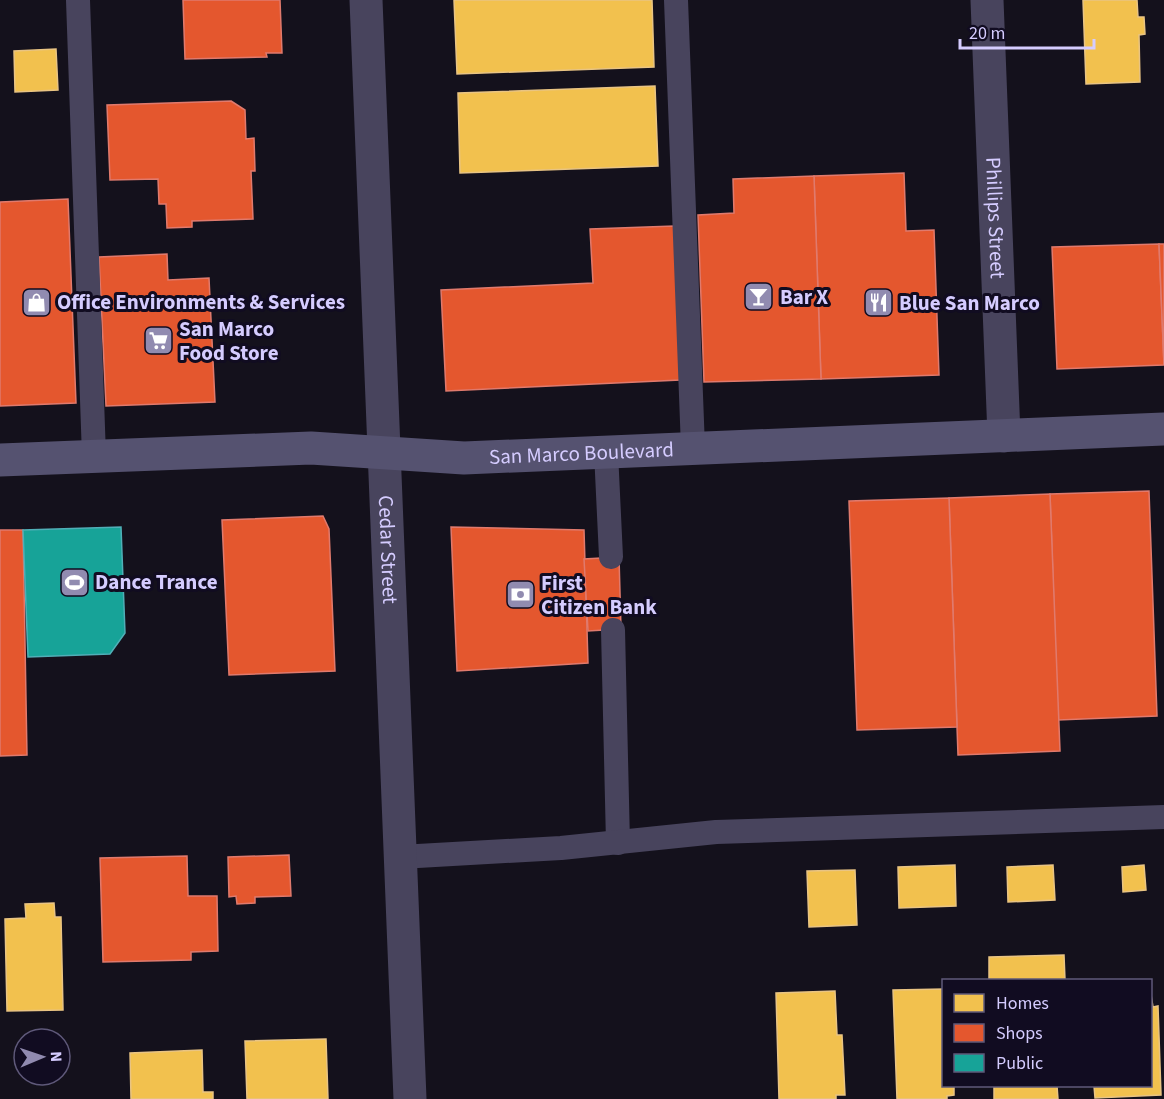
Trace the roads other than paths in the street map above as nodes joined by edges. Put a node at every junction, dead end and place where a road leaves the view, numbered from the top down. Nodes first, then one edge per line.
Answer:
1 (78, 0) edge
2 (366, 0) edge
3 (676, 0) edge
4 (987, 0) edge
5 (1164, 429) edge
6 (1004, 436) junction
7 (693, 448) junction
8 (606, 452) junction
9 (385, 453) junction
10 (94, 456) junction
11 (0, 459) edge
12 (611, 557) dead end
13 (613, 630) dead end
14 (1164, 817) edge
15 (618, 843) junction
16 (400, 857) junction
17 (410, 1099) edge

1 - 10 lane
2 - 9 street, Cedar Street
3 - 7 lane
4 - 6 street, Phillips Street
5 - 6 main road, San Marco Boulevard
6 - 7 main road, San Marco Boulevard
7 - 8 main road, San Marco Boulevard
8 - 9 main road, San Marco Boulevard
8 - 12 lane
9 - 10 main road, San Marco Boulevard
9 - 16 street, Cedar Street
10 - 11 main road, San Marco Boulevard
13 - 15 lane
14 - 15 lane
15 - 16 lane
16 - 17 street, Cedar Street

